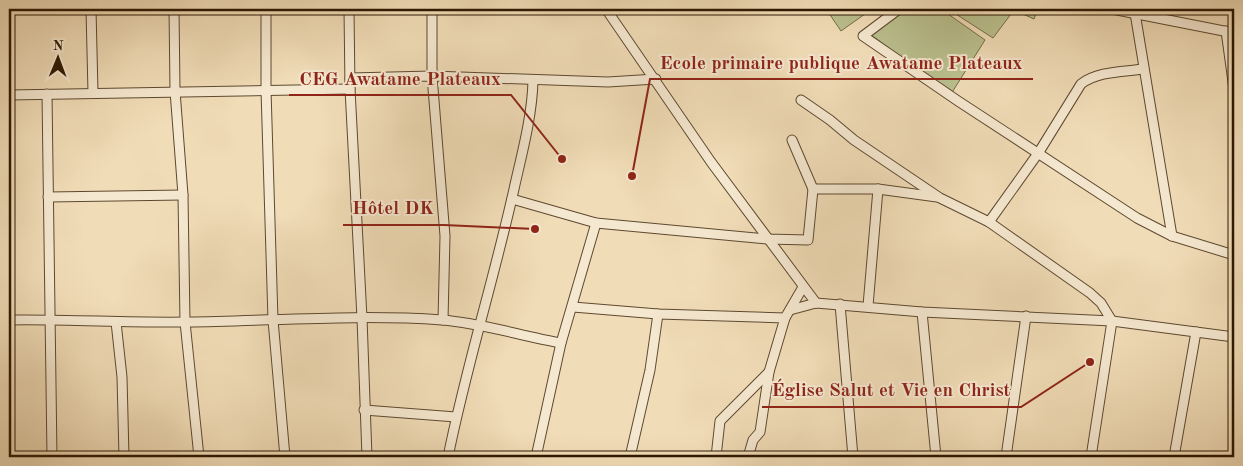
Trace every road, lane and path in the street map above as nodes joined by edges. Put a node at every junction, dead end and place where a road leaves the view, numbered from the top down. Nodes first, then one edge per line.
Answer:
1 (91, 9) edge
2 (174, 9) edge
3 (266, 9) edge
4 (349, 9) edge
5 (432, 9) edge
6 (606, 9) edge
7 (899, 9) edge
8 (1112, 9) edge
9 (1134, 13) junction
10 (1230, 32) edge
11 (1144, 69) junction
12 (432, 76) junction
13 (350, 78) junction
14 (656, 79) junction
15 (533, 81) junction
16 (350, 89) junction
17 (1234, 89) edge
18 (266, 90) junction
19 (175, 91) junction
20 (93, 93) junction
21 (47, 94) junction
22 (9, 95) edge
23 (801, 100) dead end
24 (792, 140) dead end
25 (1039, 152) junction
26 (813, 189) junction
27 (878, 190) junction
28 (183, 195) junction
29 (48, 197) junction
30 (940, 198) junction
31 (512, 199) junction
32 (596, 222) junction
33 (989, 222) junction
34 (1172, 236) junction
35 (767, 239) junction
36 (1234, 255) edge
37 (802, 287) junction
38 (816, 303) junction
39 (840, 304) junction
40 (868, 306) junction
41 (573, 307) junction
42 (922, 312) junction
43 (658, 314) junction
44 (788, 314) junction
45 (1026, 316) junction
46 (362, 318) junction
47 (50, 319) junction
48 (9, 320) edge
49 (273, 320) junction
50 (442, 320) junction
51 (1112, 321) junction
52 (116, 322) junction
53 (185, 322) junction
54 (482, 326) junction
55 (1196, 332) junction
56 (1234, 337) edge
57 (561, 343) junction
58 (769, 372) junction
59 (364, 410) junction
60 (456, 417) junction
61 (52, 457) edge
62 (124, 457) edge
63 (199, 457) edge
64 (285, 457) edge
65 (367, 457) edge
66 (448, 457) edge
67 (536, 457) edge
68 (630, 457) edge
69 (716, 457) edge
70 (748, 457) edge
71 (853, 457) edge
72 (936, 457) edge
73 (1006, 457) edge
74 (1091, 457) edge
75 (1174, 457) edge

1 - 20 street
2 - 19 street
3 - 18 street
4 - 13 street
5 - 12 street
6 - 14 street
7 - 25 street
8 - 9 street
9 - 10 street
9 - 11 street
10 - 17 street
11 - 25 street
11 - 34 street
12 - 13 street
12 - 15 street
12 - 50 street
13 - 16 street
14 - 15 street
14 - 35 street
15 - 31 street
16 - 18 street
16 - 46 street
18 - 19 street
18 - 49 street
19 - 20 street
19 - 28 street
20 - 21 street
21 - 22 street
21 - 29 street
23 - 30 street
24 - 26 street
25 - 33 street
25 - 34 street
26 - 27 street
26 - 35 street
27 - 30 street
27 - 40 street
28 - 29 street
28 - 53 street
29 - 47 street
30 - 33 street
31 - 32 street
31 - 54 street
32 - 35 street
32 - 41 street
33 - 51 street
34 - 36 street
35 - 37 street
37 - 38 street
37 - 44 street
38 - 39 street
38 - 44 street
39 - 40 street
39 - 71 street
40 - 42 street
41 - 43 street
41 - 57 street
42 - 45 street
42 - 72 street
43 - 44 street
43 - 68 street
44 - 58 street
45 - 51 street
45 - 73 street
46 - 49 street
46 - 50 street
46 - 59 street
47 - 48 street
47 - 52 street
47 - 61 street
49 - 53 street
49 - 64 street
50 - 54 street
51 - 55 street
51 - 74 street
52 - 53 street
52 - 62 street
53 - 63 street
54 - 57 street
54 - 60 street
55 - 56 street
55 - 75 street
57 - 67 street
58 - 69 street
58 - 70 street
59 - 60 street
59 - 65 street
60 - 66 street

